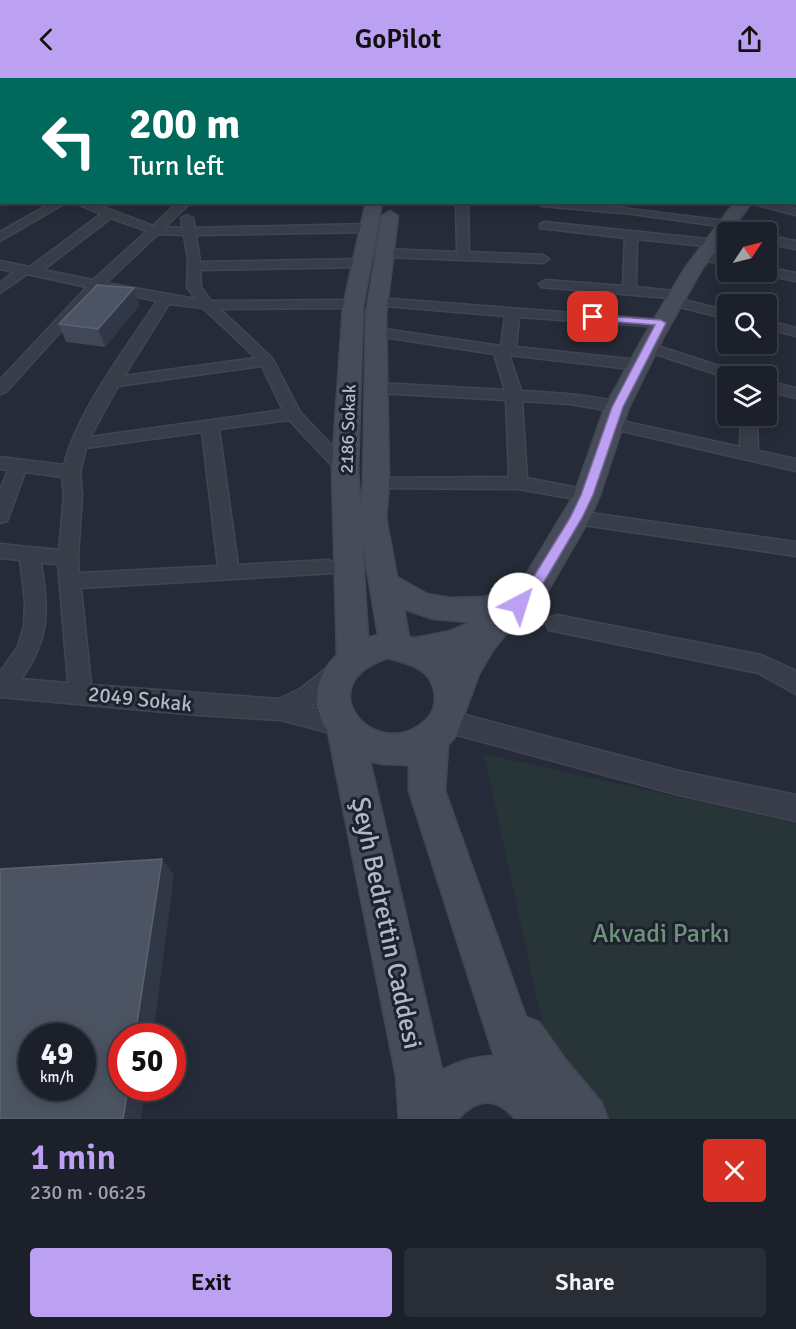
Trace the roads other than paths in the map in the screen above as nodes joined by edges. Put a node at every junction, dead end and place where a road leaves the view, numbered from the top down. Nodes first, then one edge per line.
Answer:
1 (57, 204) edge
2 (83, 204) edge
3 (182, 204) edge
4 (183, 204) edge
5 (374, 204) edge
6 (392, 204) edge
7 (462, 204) edge
8 (542, 204) edge
9 (564, 204) edge
10 (743, 204) edge
11 (760, 204) edge
12 (632, 207) edge
13 (796, 212) edge
14 (108, 215) junction
15 (730, 222) edge
16 (369, 228) junction
17 (154, 230) junction
18 (189, 232) junction
19 (631, 236) junction
20 (717, 236) edge
21 (0, 237) edge
22 (717, 237) edge
23 (717, 241) edge
24 (777, 241) edge
25 (543, 243) junction
26 (796, 245) edge
27 (385, 254) junction
28 (463, 256) junction
29 (362, 263) junction
30 (0, 265) edge
31 (194, 266) junction
32 (29, 270) junction
33 (777, 273) edge
34 (796, 277) edge
35 (98, 283) junction
36 (0, 289) edge
37 (629, 292) junction
38 (165, 298) junction
39 (676, 298) junction
40 (547, 299) junction
41 (379, 302) junction
42 (354, 303) junction
43 (207, 305) junction
44 (513, 310) junction
45 (717, 311) edge
46 (661, 323) junction
47 (777, 327) edge
48 (377, 332) junction
49 (796, 332) edge
50 (504, 349) junction
51 (643, 356) junction
52 (267, 361) junction
53 (717, 372) edge
54 (112, 382) junction
55 (378, 388) junction
56 (0, 389) edge
57 (777, 389) edge
58 (796, 393) edge
59 (514, 396) junction
60 (293, 414) junction
61 (615, 415) junction
62 (749, 426) edge
63 (210, 427) junction
64 (78, 444) junction
65 (749, 454) junction
66 (0, 463) edge
67 (19, 465) junction
68 (796, 465) edge
69 (345, 469) junction
70 (71, 472) junction
71 (518, 483) junction
72 (376, 484) junction
73 (587, 495) junction
74 (1, 513) edge
75 (576, 518) junction
76 (796, 549) edge
77 (0, 551) edge
78 (30, 554) junction
79 (68, 558) junction
80 (328, 568) dead end
81 (229, 573) junction
82 (71, 581) junction
83 (384, 583) junction
84 (531, 593) junction
85 (557, 624) dead end
86 (494, 626) junction
87 (406, 648) junction
88 (347, 664) junction
89 (796, 684) edge
90 (1, 687) edge
91 (81, 693) junction
92 (281, 710) junction
93 (444, 718) junction
94 (344, 727) junction
95 (796, 808) edge
96 (500, 1003) junction
97 (539, 1111) edge
98 (423, 1119) edge
99 (431, 1119) edge
100 (584, 1119) edge

1 - 21 street
2 - 14 street
3 - 17 street
4 - 18 street
5 - 16 main road, 2186 Sokak
6 - 27 main road, 2186 Sokak
7 - 28 street
8 - 25 street
9 - 12 street
10 - 15 main road
11 - 13 street
12 - 20 street
14 - 17 street
14 - 32 street
16 - 18 street
16 - 29 main road, 2186 Sokak
17 - 18 street
17 - 35 street
18 - 31 street
19 - 22 street
19 - 25 street
19 - 37 street
23 - 39 main road
24 - 26 street
25 - 28 street
25 - 40 street
27 - 28 street
27 - 41 main road, 2186 Sokak
29 - 31 street
29 - 42 main road, 2186 Sokak
30 - 32 street
31 - 43 street
32 - 35 street
32 - 36 street
33 - 34 street
35 - 38 street
35 - 56 street
37 - 39 street
37 - 40 street
38 - 43 street
38 - 54 street
39 - 45 street
39 - 46 main road
40 - 44 street
40 - 46 street
41 - 44 street
41 - 48 main road, 2186 Sokak
42 - 43 street
42 - 69 main road, 2186 Sokak
43 - 52 street
44 - 50 street
46 - 51 main road
47 - 49 street
48 - 50 street
48 - 55 main road, 2186 Sokak
50 - 51 street
50 - 59 street
51 - 53 street
51 - 61 main road
52 - 54 street
52 - 60 street
54 - 64 street
55 - 59 street
55 - 72 main road, 2186 Sokak
57 - 58 street
59 - 61 street
59 - 71 street
60 - 63 street
60 - 69 street
61 - 65 street
61 - 73 main road
62 - 65 street
63 - 64 street
63 - 81 street
64 - 70 street
65 - 68 street
66 - 67 street
67 - 70 street
67 - 74 street
69 - 88 main road, 2186 Sokak
70 - 79 street
71 - 72 street
71 - 73 street
72 - 83 main road, 2186 Sokak
73 - 75 main road
75 - 76 street
75 - 84 main road
77 - 78 street
78 - 79 street
78 - 90 street
79 - 82 street
80 - 81 street
81 - 82 street
82 - 91 street
83 - 84 main road
83 - 87 main road, 2186 Sokak
84 - 86 main road
85 - 89 street
86 - 87 main road
86 - 93 main road
87 - 88 main road
87 - 93 main road
88 - 92 street
88 - 94 main road
90 - 91 street, 2049 Sokak
91 - 92 street, 2049 Sokak
92 - 94 street, 2049 Sokak
93 - 94 main road
93 - 95 street
93 - 96 main road
94 - 98 main road, Şeyh Bedrettin Caddesi
96 - 97 main road
96 - 100 main road
97 - 99 main road

